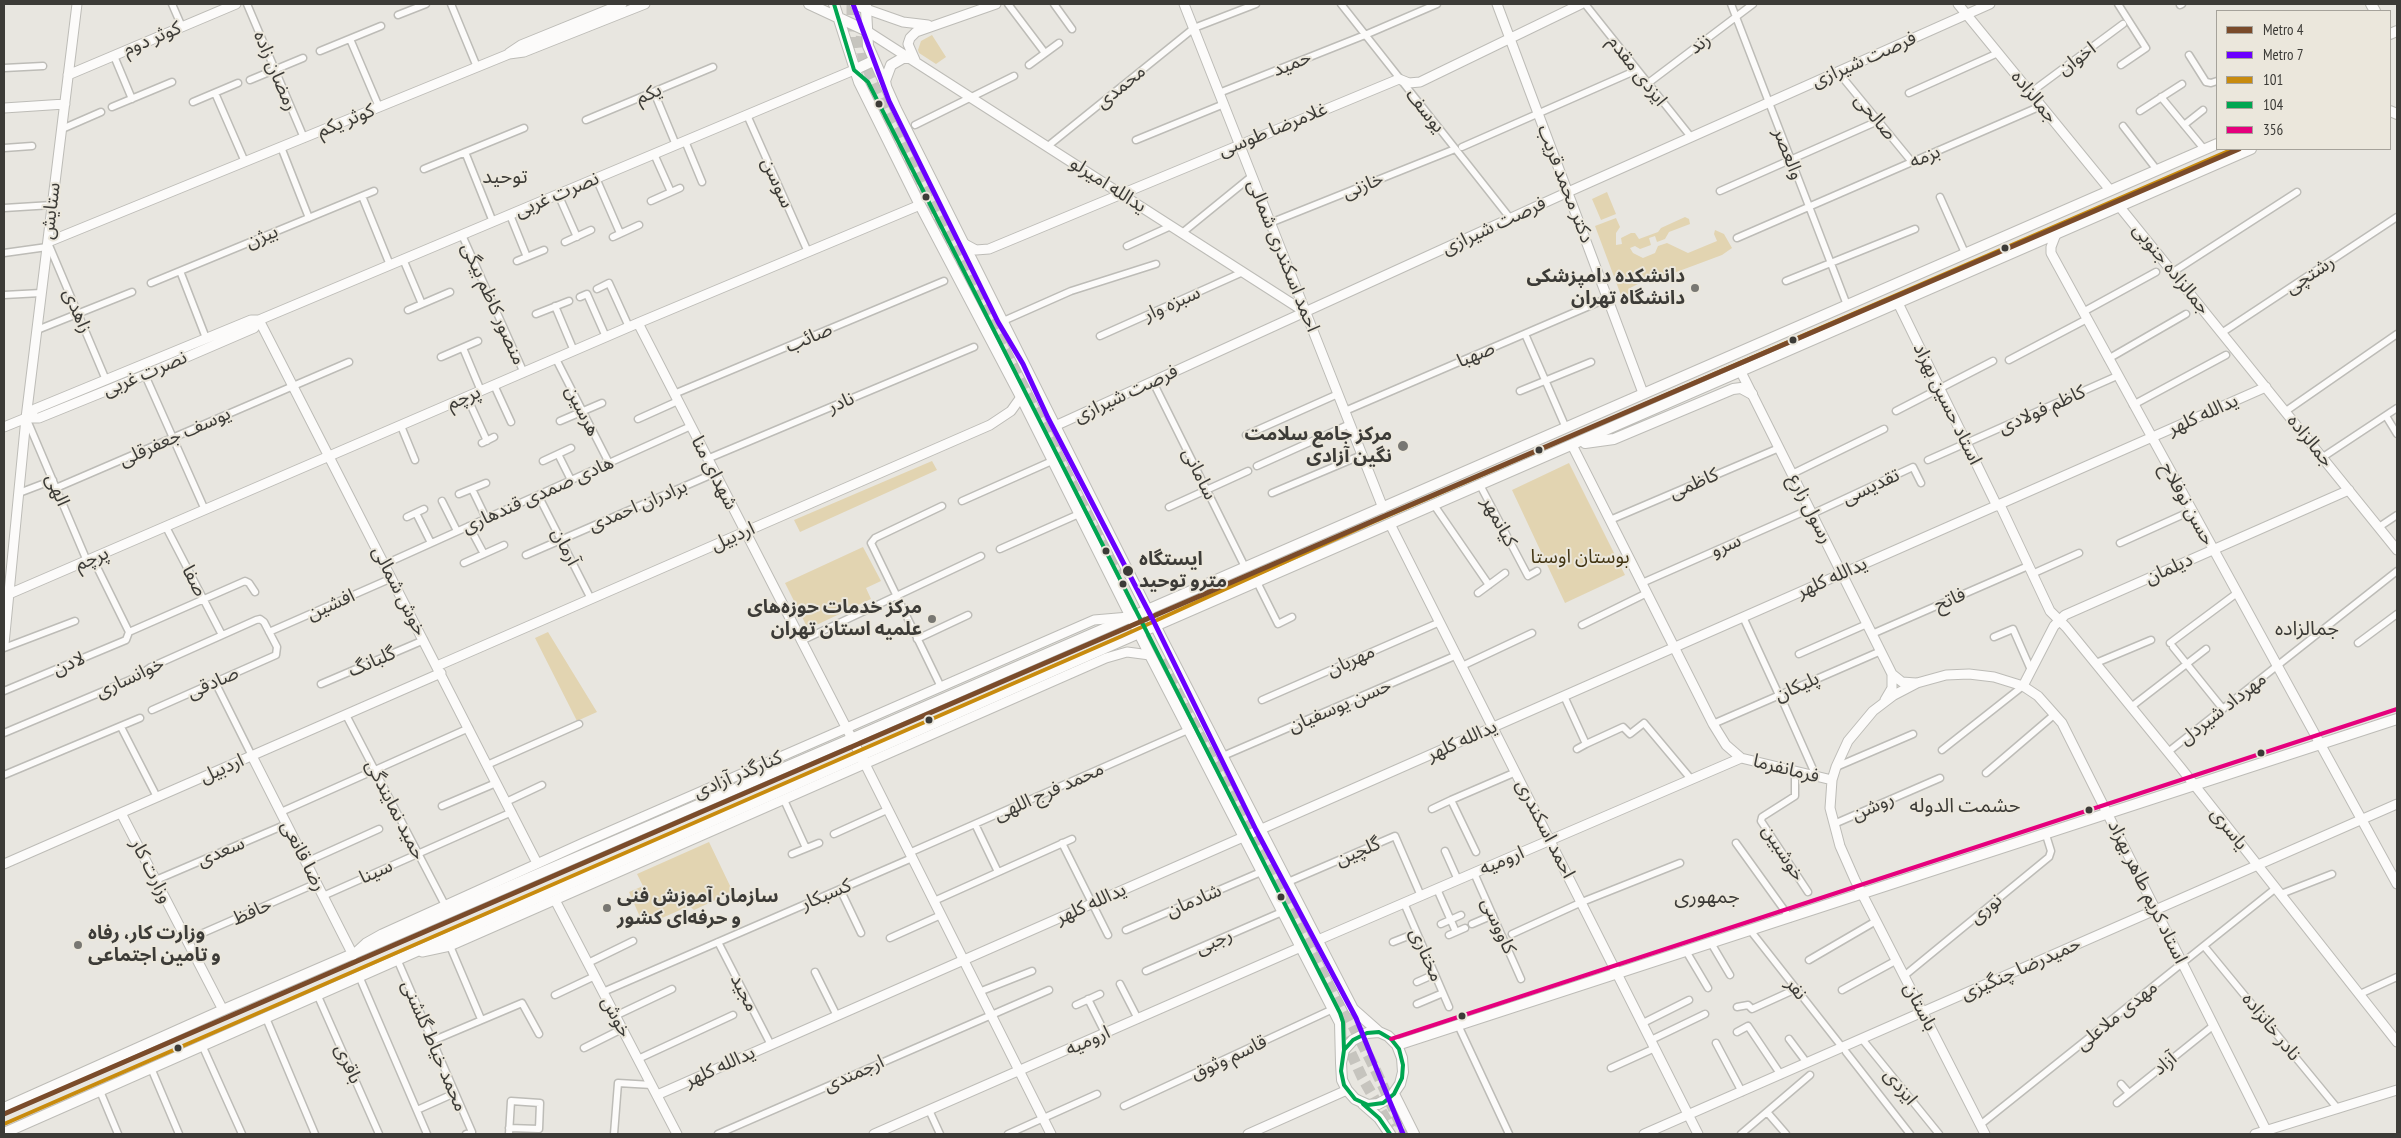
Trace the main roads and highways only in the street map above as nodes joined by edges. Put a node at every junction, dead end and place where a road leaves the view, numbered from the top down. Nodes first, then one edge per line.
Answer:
1 (809, 4) edge
2 (834, 4) edge
3 (855, 4) edge
4 (866, 6) edge
5 (838, 17) junction
6 (867, 31) junction
7 (913, 60) road end
8 (873, 61) junction
9 (854, 70) junction
10 (887, 89) junction
11 (2216, 144) edge
12 (2249, 150) edge
13 (1643, 393) junction
14 (1752, 394) road end
15 (1651, 411) junction
16 (1656, 422) junction
17 (1055, 426) junction
18 (1039, 434) junction
19 (1572, 445) junction
20 (1383, 508) junction
21 (1390, 524) junction
22 (1147, 610) junction
23 (1132, 617) junction
24 (1155, 626) junction
25 (1140, 633) junction
26 (2397, 719) edge
27 (1379, 1032) junction
28 (1397, 1045) junction
29 (1341, 1062) junction
30 (1394, 1094) junction
31 (1363, 1104) junction
32 (4, 1108) edge
33 (4, 1133) edge
34 (1388, 1134) edge
35 (1414, 1134) edge

1 - 5 main road
2 - 5 main road
3 - 4 main road
4 - 6 main road
5 - 6 main road
5 - 9 main road
6 - 8 main road
7 - 10 main road
8 - 9 main road
8 - 10 main road
9 - 18 main road
10 - 17 main road
11 - 13 main road
12 - 15 main road
13 - 15 main road
13 - 20 main road
14 - 16 main road
15 - 16 main road
15 - 19 main road
16 - 19 main road
17 - 18 main road
17 - 22 main road
18 - 23 main road
19 - 21 main road
20 - 21 main road
20 - 22 main road
21 - 24 main road
22 - 23 main road
22 - 24 main road
23 - 25 main road
23 - 32 main road
24 - 25 main road
24 - 27 main road
25 - 29 main road
25 - 33 main road
26 - 28 main road
27 - 28 main road
27 - 29 main road
28 - 30 main road
29 - 31 main road
30 - 31 main road
30 - 35 main road
31 - 34 main road

